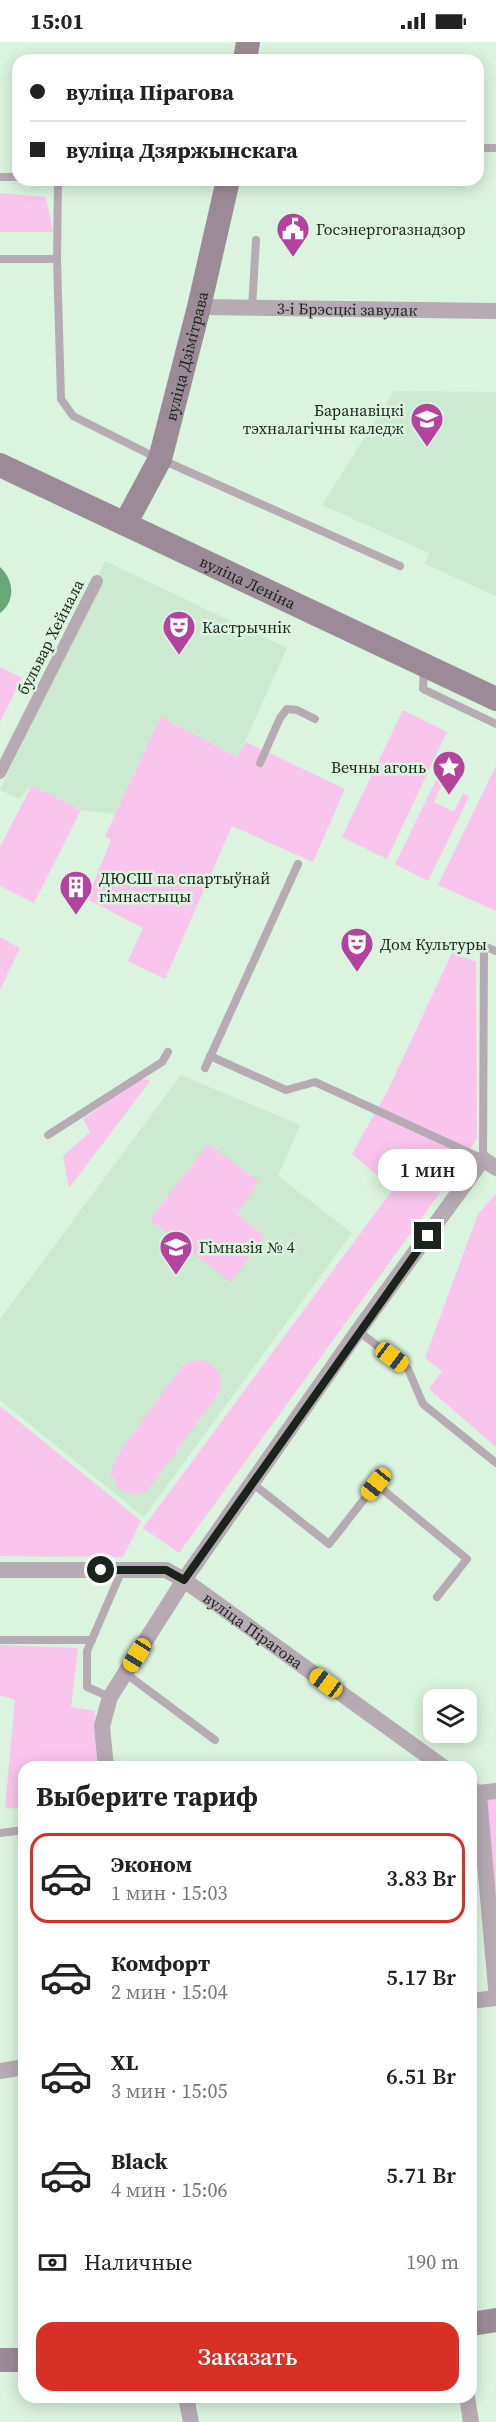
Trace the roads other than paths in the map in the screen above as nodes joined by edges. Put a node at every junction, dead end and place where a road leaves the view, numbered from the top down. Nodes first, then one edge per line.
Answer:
1 (58, 186) edge
2 (227, 186) edge
3 (255, 240) dead end
4 (0, 259) edge
5 (57, 259) junction
6 (199, 307) junction
7 (252, 308) junction
8 (496, 311) edge
9 (160, 459) junction
10 (0, 465) edge
11 (125, 524) junction
12 (400, 566) dead end
13 (97, 581) dead end
14 (424, 665) junction
15 (496, 699) edge
16 (315, 718) dead end
17 (496, 724) edge
18 (260, 763) dead end
19 (0, 773) edge
20 (298, 864) dead end
21 (496, 951) edge
22 (168, 1052) dead end
23 (210, 1056) junction
24 (205, 1068) dead end
25 (48, 1135) dead end
26 (490, 1164) edge
27 (358, 1331) junction
28 (496, 1463) edge
29 (252, 1483) junction
30 (0, 1570) edge
31 (122, 1570) junction
32 (184, 1580) junction
33 (438, 1597) dead end
34 (0, 1640) edge
35 (92, 1640) junction
36 (125, 1673) junction
37 (110, 1697) junction
38 (215, 1740) dead end
39 (105, 1761) edge
40 (434, 1761) edge
41 (477, 1790) edge
42 (496, 1791) edge
43 (477, 1809) edge
44 (18, 1831) edge
45 (0, 1833) edge
46 (496, 1988) edge
47 (496, 1998) edge
48 (477, 2000) edge
49 (18, 2068) edge
50 (0, 2071) edge
51 (496, 2320) edge
52 (477, 2323) edge
53 (0, 2360) edge
54 (18, 2360) edge
55 (187, 2403) edge
56 (468, 2403) edge
57 (191, 2422) edge
58 (471, 2422) edge

1 - 5 lane
2 - 6 main road, вуліца Дзімітрава
3 - 7 lane
4 - 5 lane
5 - 9 lane
6 - 7 street, 3-і Брэсцкі завулак
6 - 9 main road, вуліца Дзімітрава
7 - 8 street, 3-і Брэсцкі завулак
9 - 11 main road, вуліца Дзімітрава
9 - 12 lane
10 - 11 main road, вуліца Леніна
11 - 14 main road, вуліца Леніна
13 - 19 street, бульвар Хейнала
14 - 15 main road, вуліца Леніна
14 - 17 lane
16 - 18 lane
20 - 23 lane
21 - 26 lane
22 - 25 lane
23 - 24 lane
23 - 26 lane
26 - 27 street
27 - 28 lane
27 - 29 street
29 - 32 street
29 - 33 lane
30 - 31 street, вуліца Пірагова
31 - 32 street, вуліца Пірагова
31 - 35 lane
32 - 36 street
32 - 40 street, вуліца Пірагова
34 - 35 lane
35 - 37 lane
36 - 37 street
36 - 38 lane
37 - 39 street
41 - 42 street
43 - 46 street
44 - 45 lane
47 - 48 street
49 - 50 street
51 - 52 main road
53 - 54 main road
55 - 57 street
56 - 58 street

